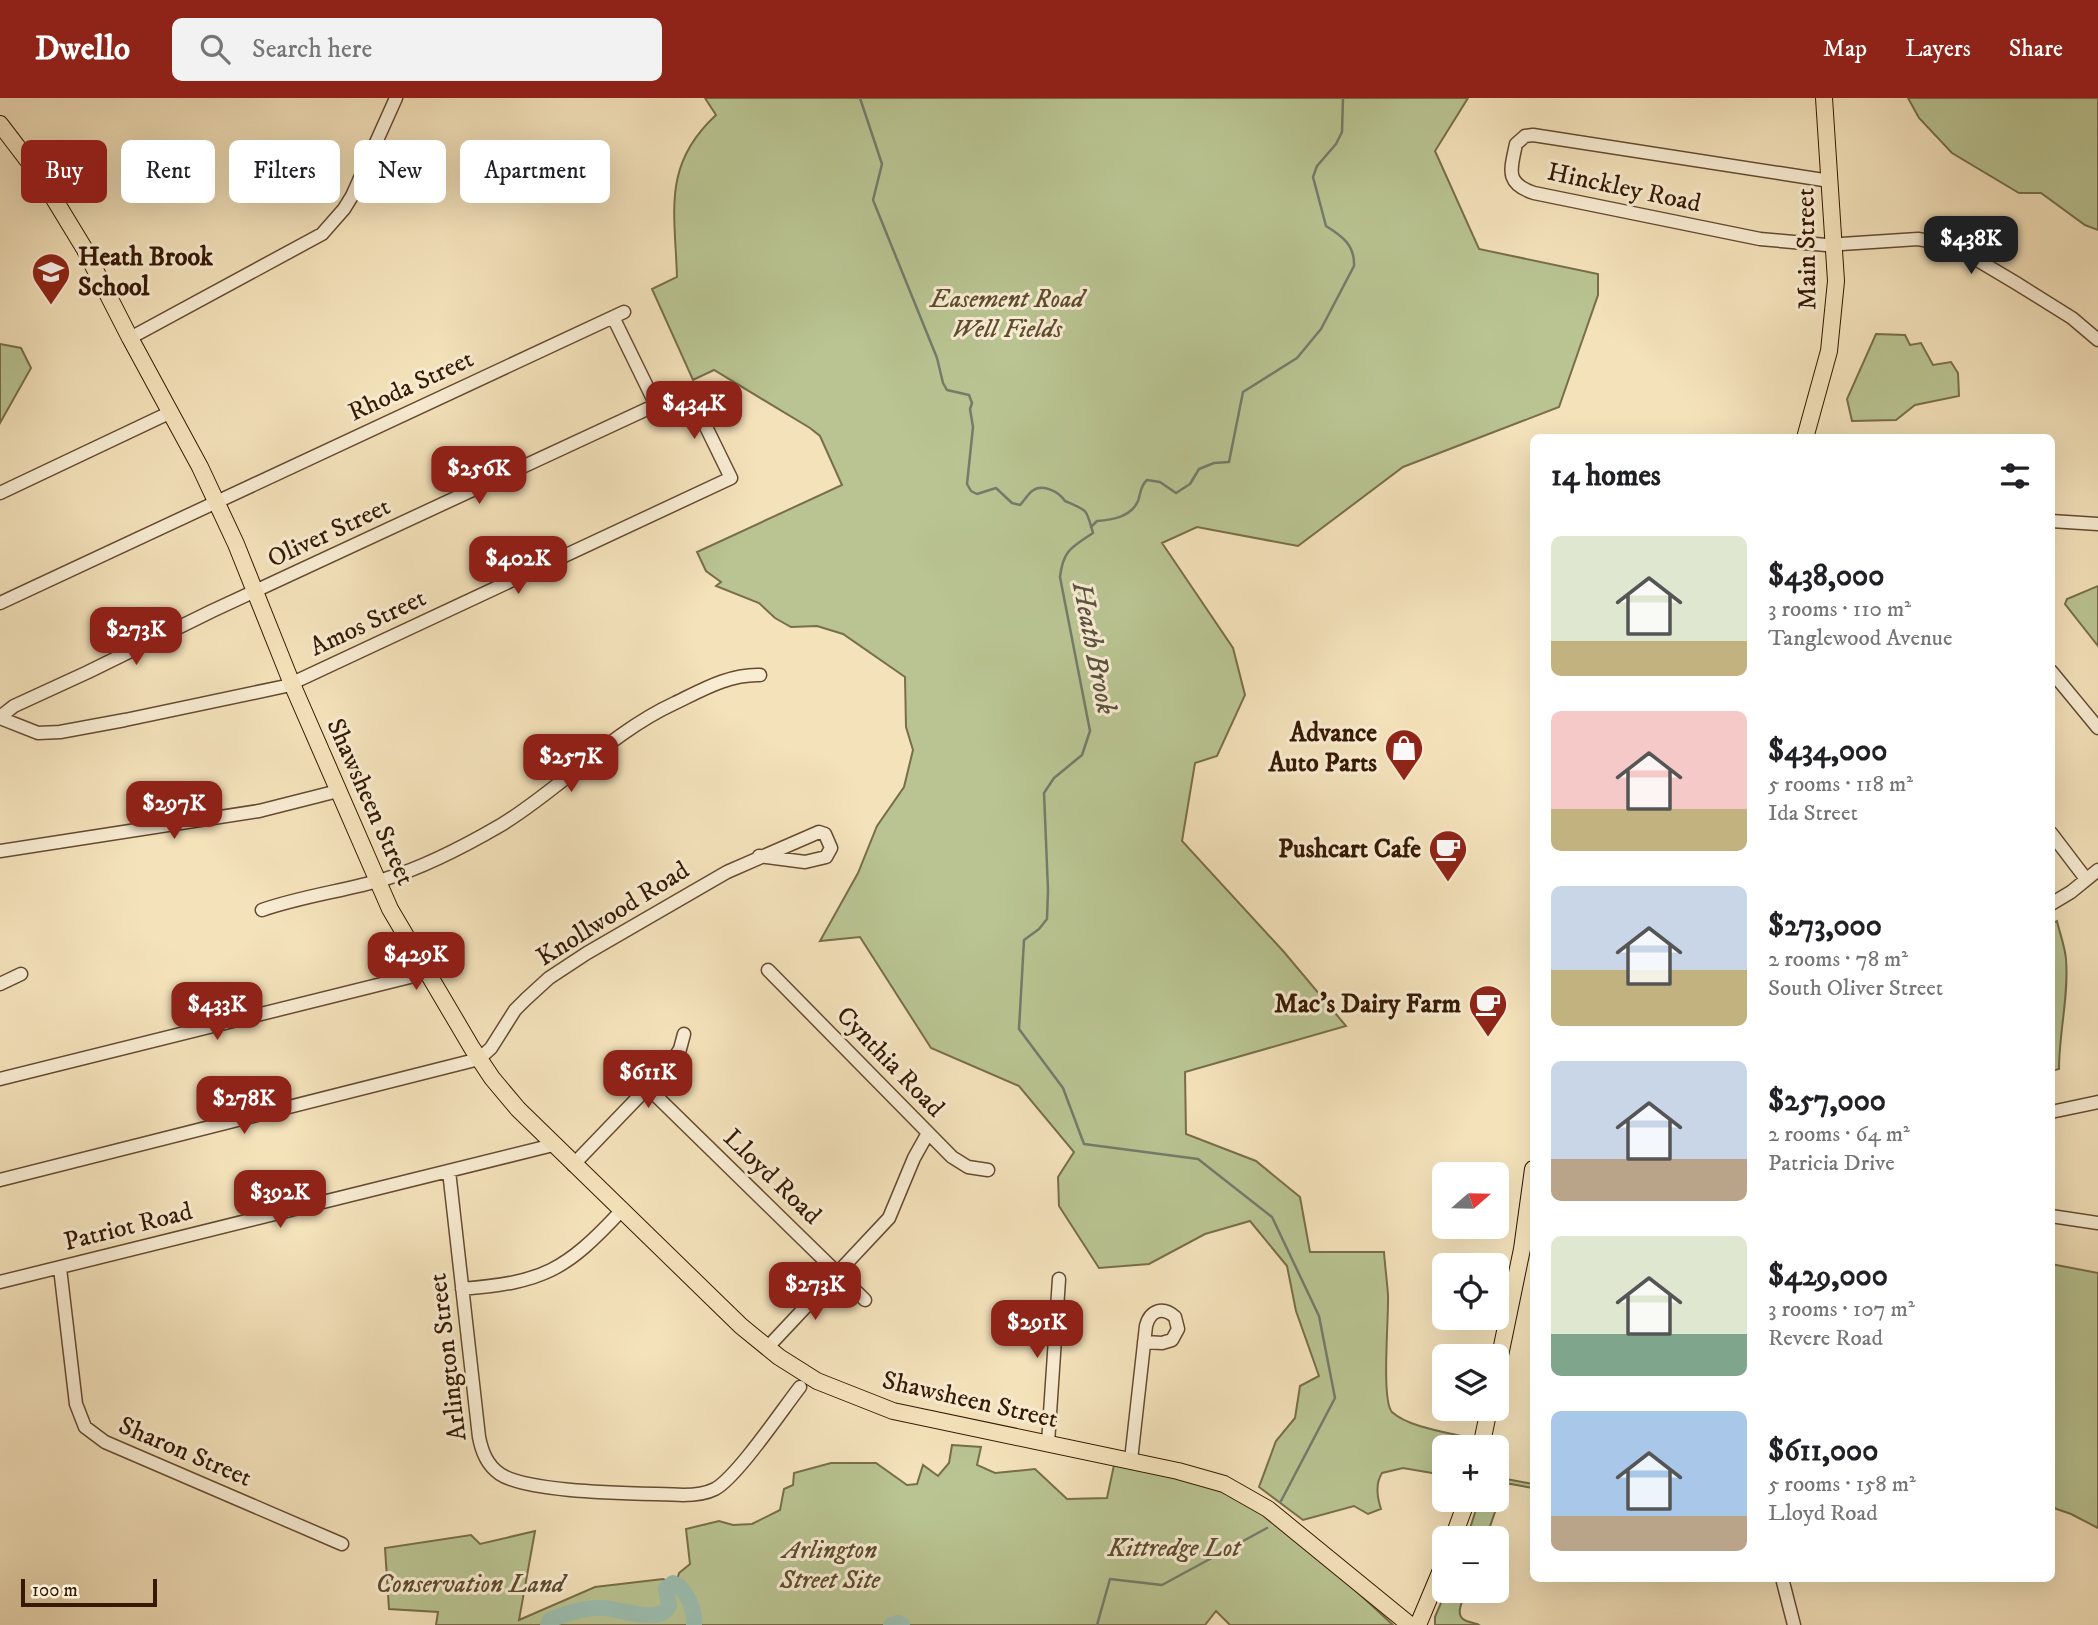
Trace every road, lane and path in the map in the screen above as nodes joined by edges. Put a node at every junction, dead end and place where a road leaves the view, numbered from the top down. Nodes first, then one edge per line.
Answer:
1 (396, 98) edge
2 (1824, 98) edge
3 (0, 124) edge
4 (1830, 181) junction
5 (1835, 244) junction
6 (130, 338) junction
7 (2098, 340) edge
8 (656, 405) junction
9 (170, 412) junction
10 (1806, 434) edge
11 (730, 478) joint
12 (0, 493) edge
13 (217, 502) junction
14 (2055, 521) edge
15 (2098, 524) edge
16 (256, 592) junction
17 (0, 603) edge
18 (760, 675) dead end
19 (2055, 676) edge
20 (292, 684) junction
21 (0, 718) edge
22 (2098, 729) edge
23 (338, 791) junction
24 (2055, 838) edge
25 (0, 851) edge
26 (759, 856) junction
27 (2098, 870) edge
28 (2086, 879) junction
29 (377, 881) junction
30 (2055, 901) edge
31 (262, 911) dead end
32 (768, 970) dead end
33 (426, 973) junction
34 (21, 974) dead end
35 (0, 984) edge
36 (684, 1034) dead end
37 (479, 1059) junction
38 (0, 1079) edge
39 (647, 1087) junction
40 (2098, 1102) edge
41 (2055, 1111) edge
42 (928, 1133) junction
43 (553, 1145) junction
44 (573, 1164) junction
45 (988, 1170) dead end
46 (449, 1171) junction
47 (0, 1180) edge
48 (1530, 1191) edge
49 (621, 1211) junction
50 (2055, 1217) edge
51 (2098, 1223) edge
52 (60, 1268) junction
53 (838, 1274) junction
54 (1059, 1279) dead end
55 (0, 1282) edge
56 (462, 1289) junction
57 (865, 1300) dead end
58 (1144, 1342) dead end
59 (1502, 1344) edge
60 (767, 1348) junction
61 (800, 1387) dead end
62 (1048, 1443) junction
63 (1131, 1460) junction
64 (342, 1544) dead end
65 (1783, 1582) edge
66 (1432, 1592) edge
67 (1410, 1625) edge
68 (1418, 1625) edge
69 (1794, 1625) edge

1 - 6 street
2 - 4 main road, Main Street
3 - 6 main road, Shawsheen Street
4 - 5 main road, Main Street
4 - 5 street, Hinckley Road
5 - 7 street
5 - 10 main road, Main Street
6 - 9 main road, Shawsheen Street
8 - 11 street, Oliver Street
8 - 13 street, Rhoda Street
8 - 16 street, Oliver Street
9 - 12 street
9 - 13 main road, Shawsheen Street
11 - 20 street, Amos Street
13 - 16 main road, Shawsheen Street
13 - 17 street, Rhoda Street
14 - 15 street
16 - 20 main road, Shawsheen Street
16 - 21 street, Oliver Street
18 - 29 street
19 - 22 street
20 - 21 street, Amos Street
20 - 23 main road, Shawsheen Street
23 - 25 street
23 - 29 main road, Shawsheen Street
24 - 28 street
26 - 26 street, Knollwood Road
26 - 37 street, Knollwood Road
27 - 28 street
28 - 30 street
29 - 31 street
29 - 33 main road, Shawsheen Street
32 - 42 street, Cynthia Road
33 - 37 main road, Shawsheen Street
33 - 38 street
34 - 35 street
36 - 39 street
37 - 43 main road, Shawsheen Street
37 - 47 street
39 - 44 street
39 - 53 street, Lloyd Road
40 - 41 street
42 - 45 street, Cynthia Road
42 - 53 street
43 - 44 main road, Shawsheen Street
43 - 46 street, Patriot Road
44 - 49 main road, Shawsheen Street
46 - 52 street, Patriot Road
46 - 56 street, Arlington Street
48 - 59 main road
49 - 56 street
49 - 60 main road, Shawsheen Street
50 - 51 street
52 - 55 street, Patriot Road
52 - 64 street, Sharon Street
53 - 57 street, Lloyd Road
53 - 60 street
54 - 62 street
56 - 61 street, Arlington Street
58 - 63 street
60 - 62 main road, Shawsheen Street
62 - 63 main road, Shawsheen Street
63 - 67 main road, Shawsheen Street
65 - 69 street
66 - 68 main road

